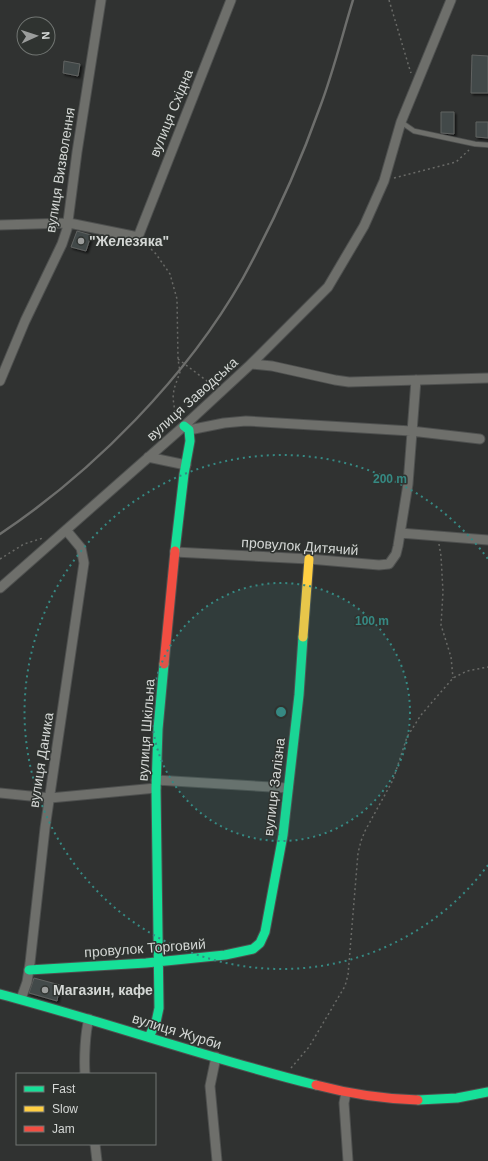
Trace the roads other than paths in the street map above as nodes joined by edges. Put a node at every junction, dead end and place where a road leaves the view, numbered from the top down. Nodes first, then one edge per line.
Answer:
1 (101, 0) edge
2 (231, 0) edge
3 (450, 0) edge
4 (401, 122) junction
5 (488, 145) edge
6 (69, 223) junction
7 (0, 226) edge
8 (251, 364) junction
9 (488, 378) edge
10 (416, 380) junction
11 (0, 381) edge
12 (184, 429) junction
13 (411, 431) junction
14 (480, 439) dead end
15 (148, 457) junction
16 (186, 465) junction
17 (66, 530) junction
18 (400, 533) junction
19 (488, 540) edge
20 (175, 552) junction
21 (309, 559) junction
22 (0, 588) edge
23 (156, 784) junction
24 (288, 788) junction
25 (0, 793) edge
26 (50, 798) junction
27 (260, 943) joint
28 (159, 962) junction
29 (29, 970) junction
30 (0, 994) edge
31 (21, 999) junction
32 (89, 1019) junction
33 (149, 1037) junction
34 (216, 1057) junction
35 (85, 1073) edge
36 (488, 1092) edge
37 (346, 1093) junction
38 (95, 1145) edge
39 (97, 1161) edge
40 (217, 1161) edge
41 (348, 1161) edge

1 - 6 street, вулиця Визволення
2 - 6 street, вулиця Східна
3 - 4 street
4 - 5 lane
4 - 8 street
6 - 7 street
6 - 11 street, вулиця Визволення
8 - 10 street, вулиця Заводська
8 - 12 street, вулиця Заводська
9 - 10 street, вулиця Заводська
10 - 13 street
12 - 13 street
12 - 15 street, вулиця Заводська
12 - 16 street, вулиця Шкільна
13 - 14 street
13 - 18 street
15 - 16 street
15 - 17 street, вулиця Заводська
16 - 20 street, вулиця Шкільна
17 - 22 street, вулиця Заводська
17 - 26 street, вулиця Даника
18 - 19 street
18 - 21 street, провулок Дитячий
20 - 21 street, провулок Дитячий
20 - 23 street, вулиця Шкільна
21 - 24 street, вулиця Залізна
23 - 24 street
23 - 26 street
23 - 28 street, вулиця Шкільна
24 - 27 street, вулиця Залізна
25 - 26 street
26 - 29 street, вулиця Даника
27 - 28 street, провулок Торговий
28 - 29 street, провулок Торговий
28 - 33 street, вулиця Шкільна
29 - 31 street, вулиця Даника
30 - 31 street, вулиця Журби
31 - 32 street, вулиця Журби
32 - 33 street, вулиця Журби
32 - 35 street
33 - 34 street, вулиця Журби
34 - 37 street, вулиця Журби
34 - 40 street
36 - 37 street, вулиця Журби
37 - 41 street
38 - 39 street

